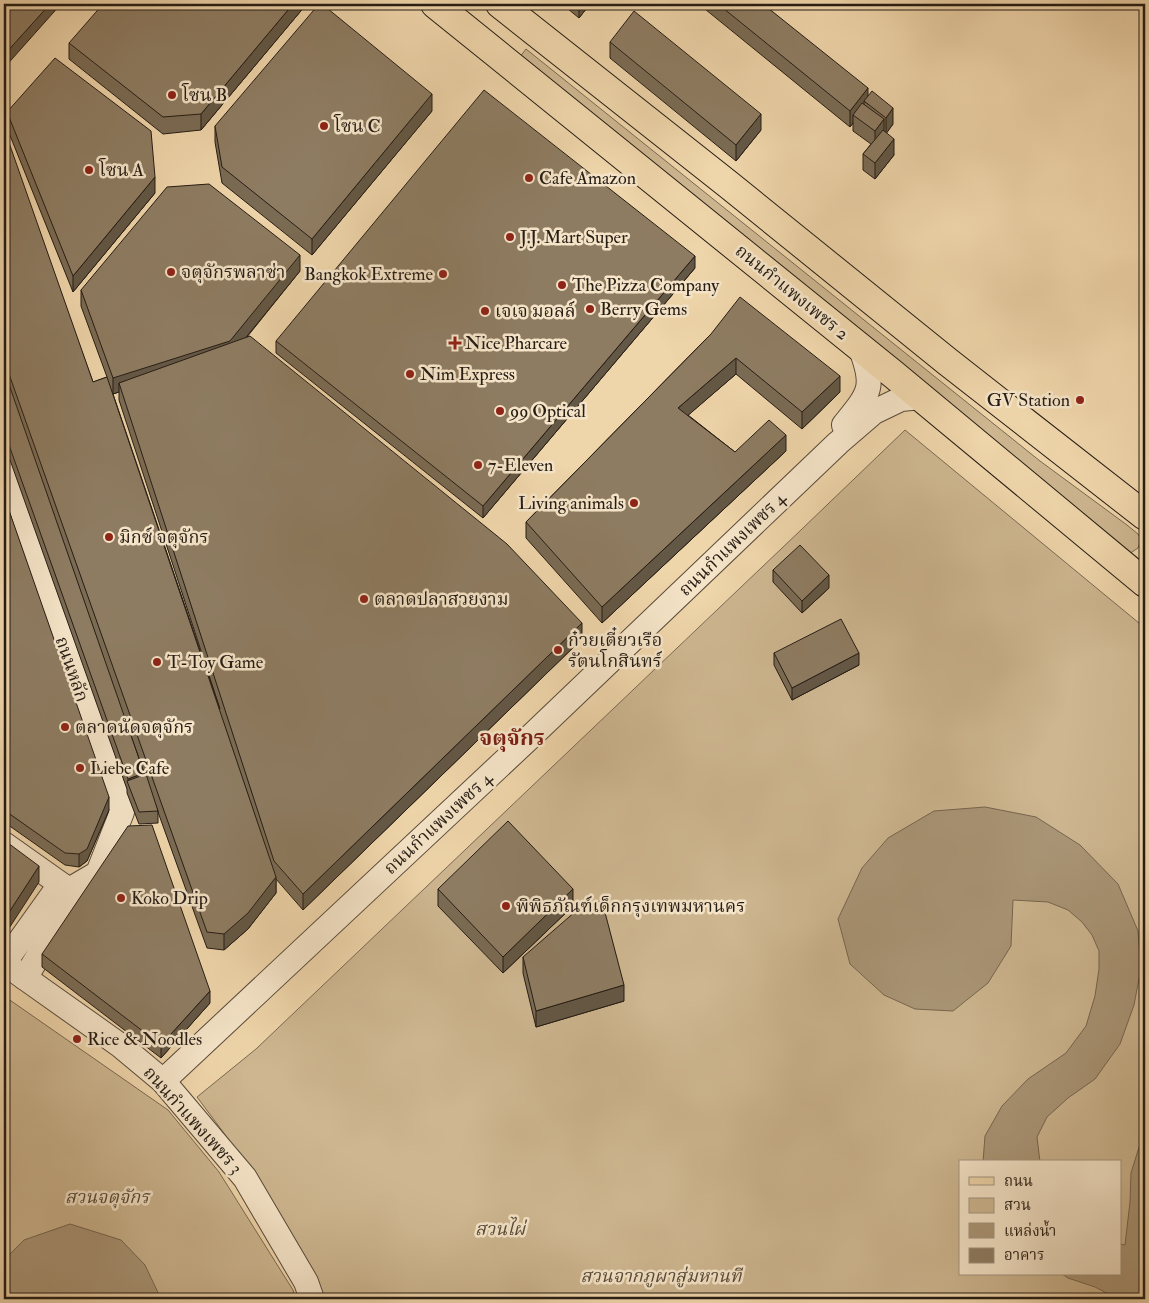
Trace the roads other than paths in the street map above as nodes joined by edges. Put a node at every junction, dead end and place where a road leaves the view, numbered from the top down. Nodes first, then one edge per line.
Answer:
1 (435, 4) edge
2 (500, 4) edge
3 (860, 347) junction
4 (921, 397) junction
5 (4, 470) edge
6 (799, 480) junction
7 (1145, 516) edge
8 (1133, 561) edge
9 (1145, 583) edge
10 (4, 844) edge
11 (69, 890) junction
12 (4, 963) edge
13 (25, 978) junction
14 (163, 1081) junction
15 (312, 1299) edge

1 - 3 main road, ถนนกำแพงเพชร 2
2 - 7 main road
3 - 4 main road, ถนนกำแพงเพชร 2
3 - 6 street, ถนนกำแพงเพชร 4
4 - 6 street, ถนนกำแพงเพชร 4
4 - 8 main road, ถนนกำแพงเพชร 2
5 - 11 street, ถนนหลัก
6 - 14 street, ถนนกำแพงเพชร 4
8 - 9 main road, ถนนกำแพงเพชร 2
10 - 11 street
11 - 12 street, ถนนหลัก
11 - 13 street
12 - 13 street, ถนนกำแพงเพชร 3
13 - 14 street, ถนนกำแพงเพชร 3
14 - 15 street, ถนนกำแพงเพชร 3

